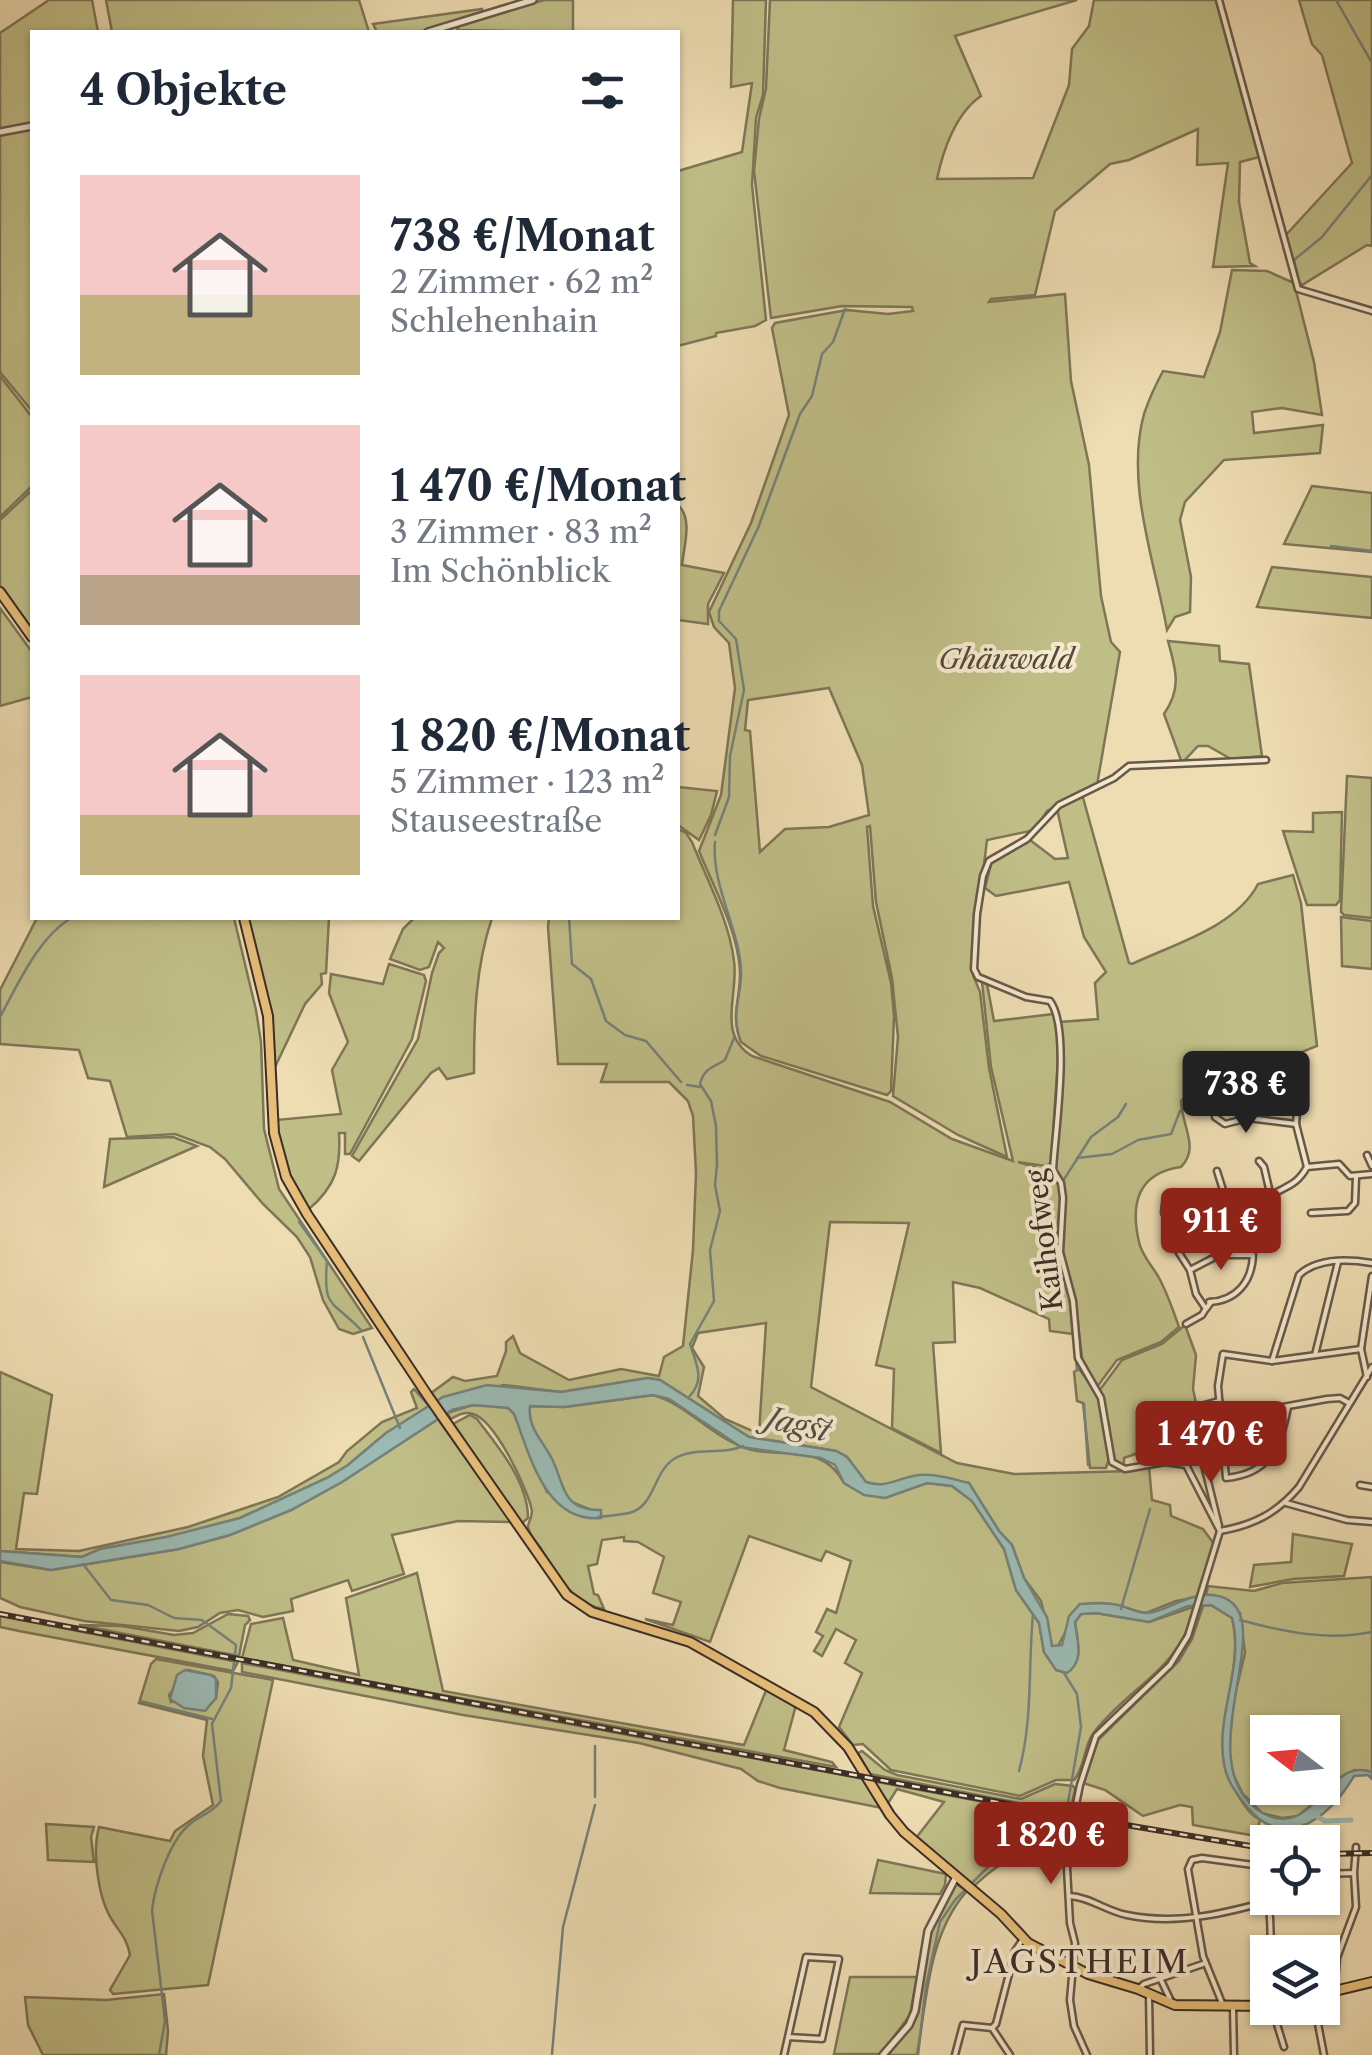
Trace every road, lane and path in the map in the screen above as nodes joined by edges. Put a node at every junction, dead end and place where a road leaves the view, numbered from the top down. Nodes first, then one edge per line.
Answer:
1 (533, 0) edge
2 (1219, 0) edge
3 (435, 30) edge
4 (30, 126) edge
5 (0, 132) edge
6 (1372, 311) edge
7 (0, 592) edge
8 (30, 634) edge
9 (1266, 760) dead end
10 (244, 920) edge
11 (1299, 1084) dead end
12 (1215, 1117) dead end
13 (1296, 1124) junction
14 (1367, 1155) dead end
15 (1259, 1161) dead end
16 (1372, 1166) edge
17 (1307, 1167) junction
18 (1217, 1171) dead end
19 (1372, 1174) edge
20 (1356, 1177) junction
21 (1270, 1196) junction
22 (1164, 1204) dead end
23 (1229, 1209) junction
24 (1311, 1214) dead end
25 (1177, 1234) junction
26 (1338, 1262) junction
27 (1372, 1264) edge
28 (1190, 1270) junction
29 (1372, 1276) edge
30 (1202, 1300) junction
31 (1212, 1302) junction
32 (1206, 1309) junction
33 (1186, 1324) dead end
34 (1361, 1348) junction
35 (1314, 1356) junction
36 (1272, 1361) junction
37 (1372, 1367) edge
38 (1366, 1378) junction
39 (1219, 1401) junction
40 (1349, 1403) junction
41 (1288, 1406) junction
42 (1222, 1418) junction
43 (1360, 1485) dead end
44 (1372, 1488) edge
45 (1286, 1503) junction
46 (1372, 1522) edge
47 (1220, 1531) junction
48 (1356, 1847) dead end
49 (1250, 1865) edge
50 (1340, 1873) edge
51 (1354, 1873) junction
52 (956, 1876) junction
53 (1068, 1896) junction
54 (1250, 1906) edge
55 (1194, 1918) junction
56 (1023, 1939) junction
57 (1340, 1948) edge
58 (1205, 1963) junction
59 (1073, 1966) junction
60 (1160, 1978) junction
61 (1372, 1982) edge
62 (1138, 1989) junction
63 (1340, 1990) edge
64 (1149, 1994) junction
65 (1168, 2004) junction
66 (1250, 2007) edge
67 (1229, 2008) junction
68 (1276, 2025) edge
69 (1318, 2025) edge
70 (992, 2028) junction
71 (788, 2037) junction
72 (1284, 2047) dead end
73 (784, 2055) edge
74 (883, 2055) edge
75 (955, 2055) edge
76 (1010, 2055) edge
77 (1087, 2055) edge
78 (1150, 2055) edge
79 (1234, 2055) edge
80 (1324, 2055) edge

1 - 3 street
2 - 6 street
4 - 5 street
7 - 8 main road
9 - 47 street, Kaihofweg
10 - 52 main road
11 - 13 street
12 - 13 street
13 - 17 street
14 - 16 street
15 - 21 street
17 - 20 street
17 - 21 street
18 - 23 street
19 - 20 street
20 - 24 street
21 - 23 street
22 - 25 street
23 - 25 street
25 - 28 street
26 - 27 street
26 - 35 street
26 - 36 street
28 - 30 street
28 - 31 street
29 - 34 street
30 - 31 street
30 - 32 street
31 - 32 street
32 - 33 street
34 - 35 street
34 - 38 street
35 - 36 street
36 - 39 street
37 - 38 street
38 - 40 street
39 - 42 street
39 - 47 street
40 - 41 street
40 - 45 street
41 - 42 street
41 - 42 street
43 - 44 street
45 - 46 street
45 - 47 street
47 - 53 street
48 - 51 street
49 - 55 street
50 - 51 street
51 - 57 street
52 - 56 main road
52 - 74 street
53 - 55 street
53 - 59 street
54 - 55 street
55 - 58 street
56 - 59 main road
56 - 70 street
58 - 60 street
58 - 67 street
59 - 62 main road
59 - 77 street
60 - 62 street
60 - 65 street
61 - 63 main road
62 - 64 main road
64 - 65 main road
64 - 78 street
65 - 67 main road
66 - 67 main road
67 - 79 street
68 - 72 street
69 - 80 street
70 - 75 street
70 - 76 street
71 - 71 street
71 - 73 street

